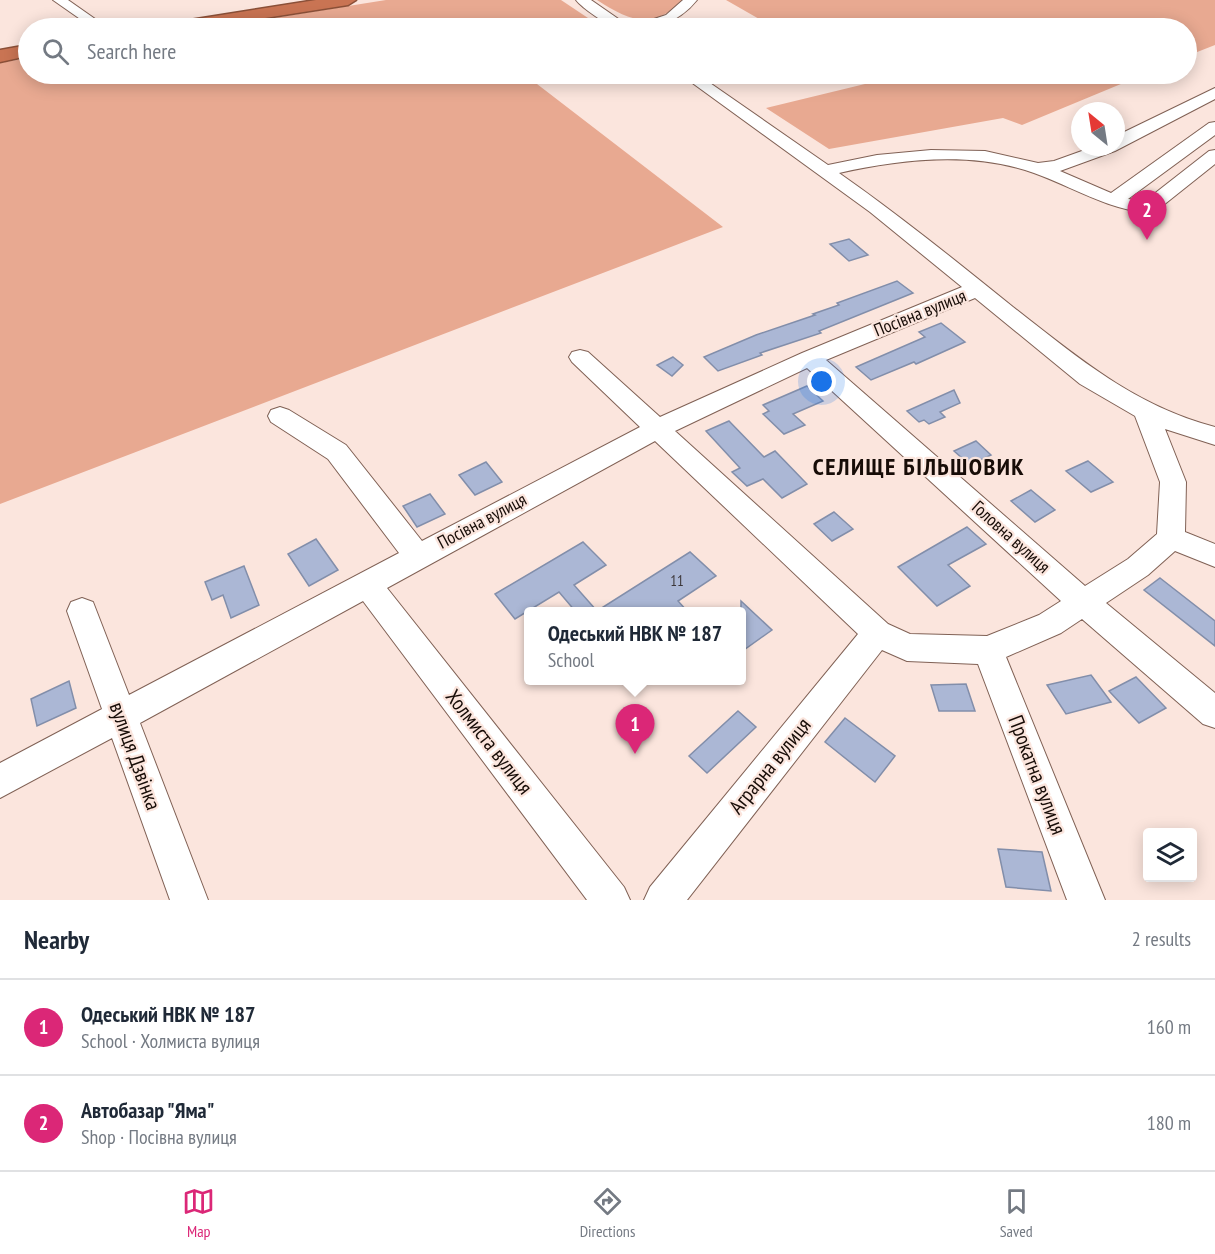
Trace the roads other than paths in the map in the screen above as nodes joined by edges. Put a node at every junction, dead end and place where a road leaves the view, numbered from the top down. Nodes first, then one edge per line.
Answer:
1 (58, 0) edge
2 (348, 0) edge
3 (582, 0) edge
4 (691, 0) edge
5 (86, 18) edge
6 (234, 18) edge
7 (609, 18) edge
8 (671, 18) edge
9 (18, 53) edge
10 (0, 56) edge
11 (702, 84) edge
12 (1215, 93) edge
13 (1215, 127) edge
14 (1125, 138) edge
15 (1215, 155) edge
16 (1084, 156) edge
17 (1038, 168) junction
18 (825, 171) junction
19 (1113, 201) junction
20 (977, 289) junction
21 (580, 357) dead end
22 (810, 358) junction
23 (1146, 413) junction
24 (280, 416) dead end
25 (657, 429) junction
26 (1215, 435) edge
27 (1171, 538) junction
28 (417, 556) junction
29 (1215, 556) edge
30 (366, 583) junction
31 (1084, 603) junction
32 (82, 611) dead end
33 (877, 633) junction
34 (988, 650) junction
35 (1215, 712) edge
36 (121, 716) junction
37 (0, 781) edge
38 (189, 900) edge
39 (611, 900) edge
40 (663, 900) edge
41 (1086, 900) edge

1 - 5 street
2 - 6 highway
3 - 7 street
4 - 8 street
9 - 10 highway
11 - 18 street
12 - 14 street
13 - 19 street
15 - 19 street
16 - 17 street
17 - 18 street
17 - 19 street
18 - 20 street
20 - 22 street, Посівна вулиця
20 - 23 street
21 - 25 street
22 - 25 street, Посівна вулиця
22 - 31 street, Головна вулиця
23 - 26 street
23 - 27 street
24 - 28 street
25 - 28 street, Посівна вулиця
25 - 33 street
27 - 29 street
27 - 31 street
28 - 30 street, Посівна вулиця
30 - 36 street, Посівна вулиця
30 - 39 street, Холмиста вулиця
31 - 34 street
31 - 35 street, Головна вулиця
32 - 36 street, вулиця Дзвінка
33 - 34 street
33 - 40 street, Аграрна вулиця
34 - 41 street, Прокатна вулиця
36 - 37 street, Посівна вулиця
36 - 38 street, вулиця Дзвінка

